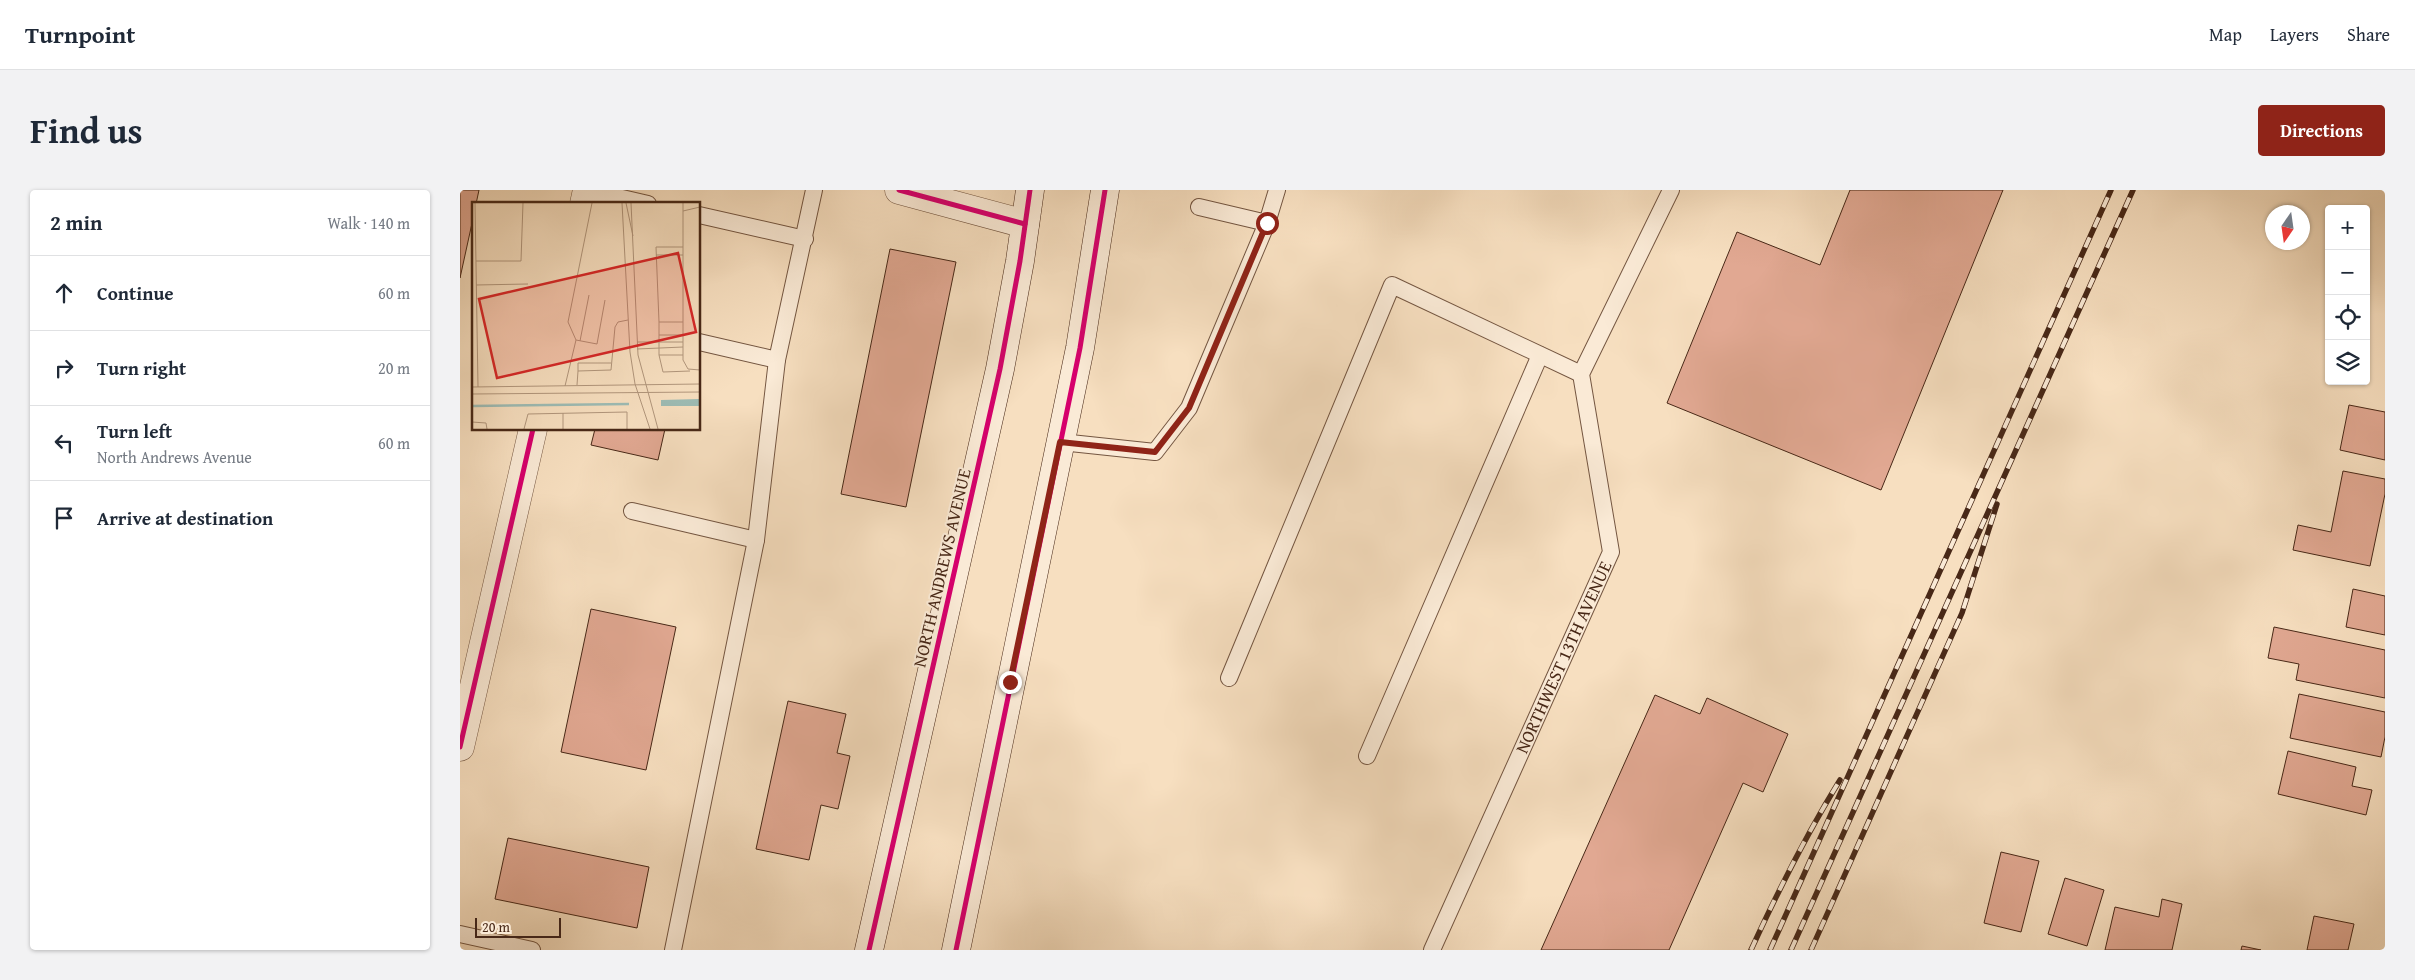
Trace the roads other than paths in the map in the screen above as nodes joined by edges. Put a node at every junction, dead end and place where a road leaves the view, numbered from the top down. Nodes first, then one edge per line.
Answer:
1 (587, 190) edge
2 (814, 190) edge
3 (899, 190) edge
4 (1030, 190) edge
5 (1105, 190) edge
6 (1277, 190) edge
7 (1670, 190) edge
8 (639, 202) edge
9 (1199, 207) dead end
10 (700, 215) edge
11 (1267, 223) junction
12 (1025, 224) junction
13 (805, 239) junction
14 (700, 342) edge
15 (1540, 355) junction
16 (777, 360) junction
17 (1581, 374) junction
18 (533, 430) edge
19 (1060, 442) junction
20 (632, 511) dead end
21 (756, 540) junction
22 (1229, 678) dead end
23 (460, 748) edge
24 (1367, 756) dead end
25 (460, 934) edge
26 (532, 950) edge
27 (673, 950) edge
28 (869, 950) edge
29 (956, 950) edge
30 (1432, 950) edge

1 - 8 lane
2 - 13 lane
3 - 12 main road
4 - 12 main road, NORTH ANDREWS AVENUE
5 - 19 main road
6 - 11 lane
7 - 17 lane
9 - 11 lane
10 - 13 lane
11 - 19 lane
12 - 28 main road, NORTH ANDREWS AVENUE
13 - 16 lane
14 - 16 lane
15 - 17 lane
15 - 22 lane
15 - 24 lane
16 - 21 lane
17 - 30 lane, NORTHWEST 13TH AVENUE
18 - 23 main road
19 - 29 main road
20 - 21 lane
21 - 27 lane
25 - 26 lane

